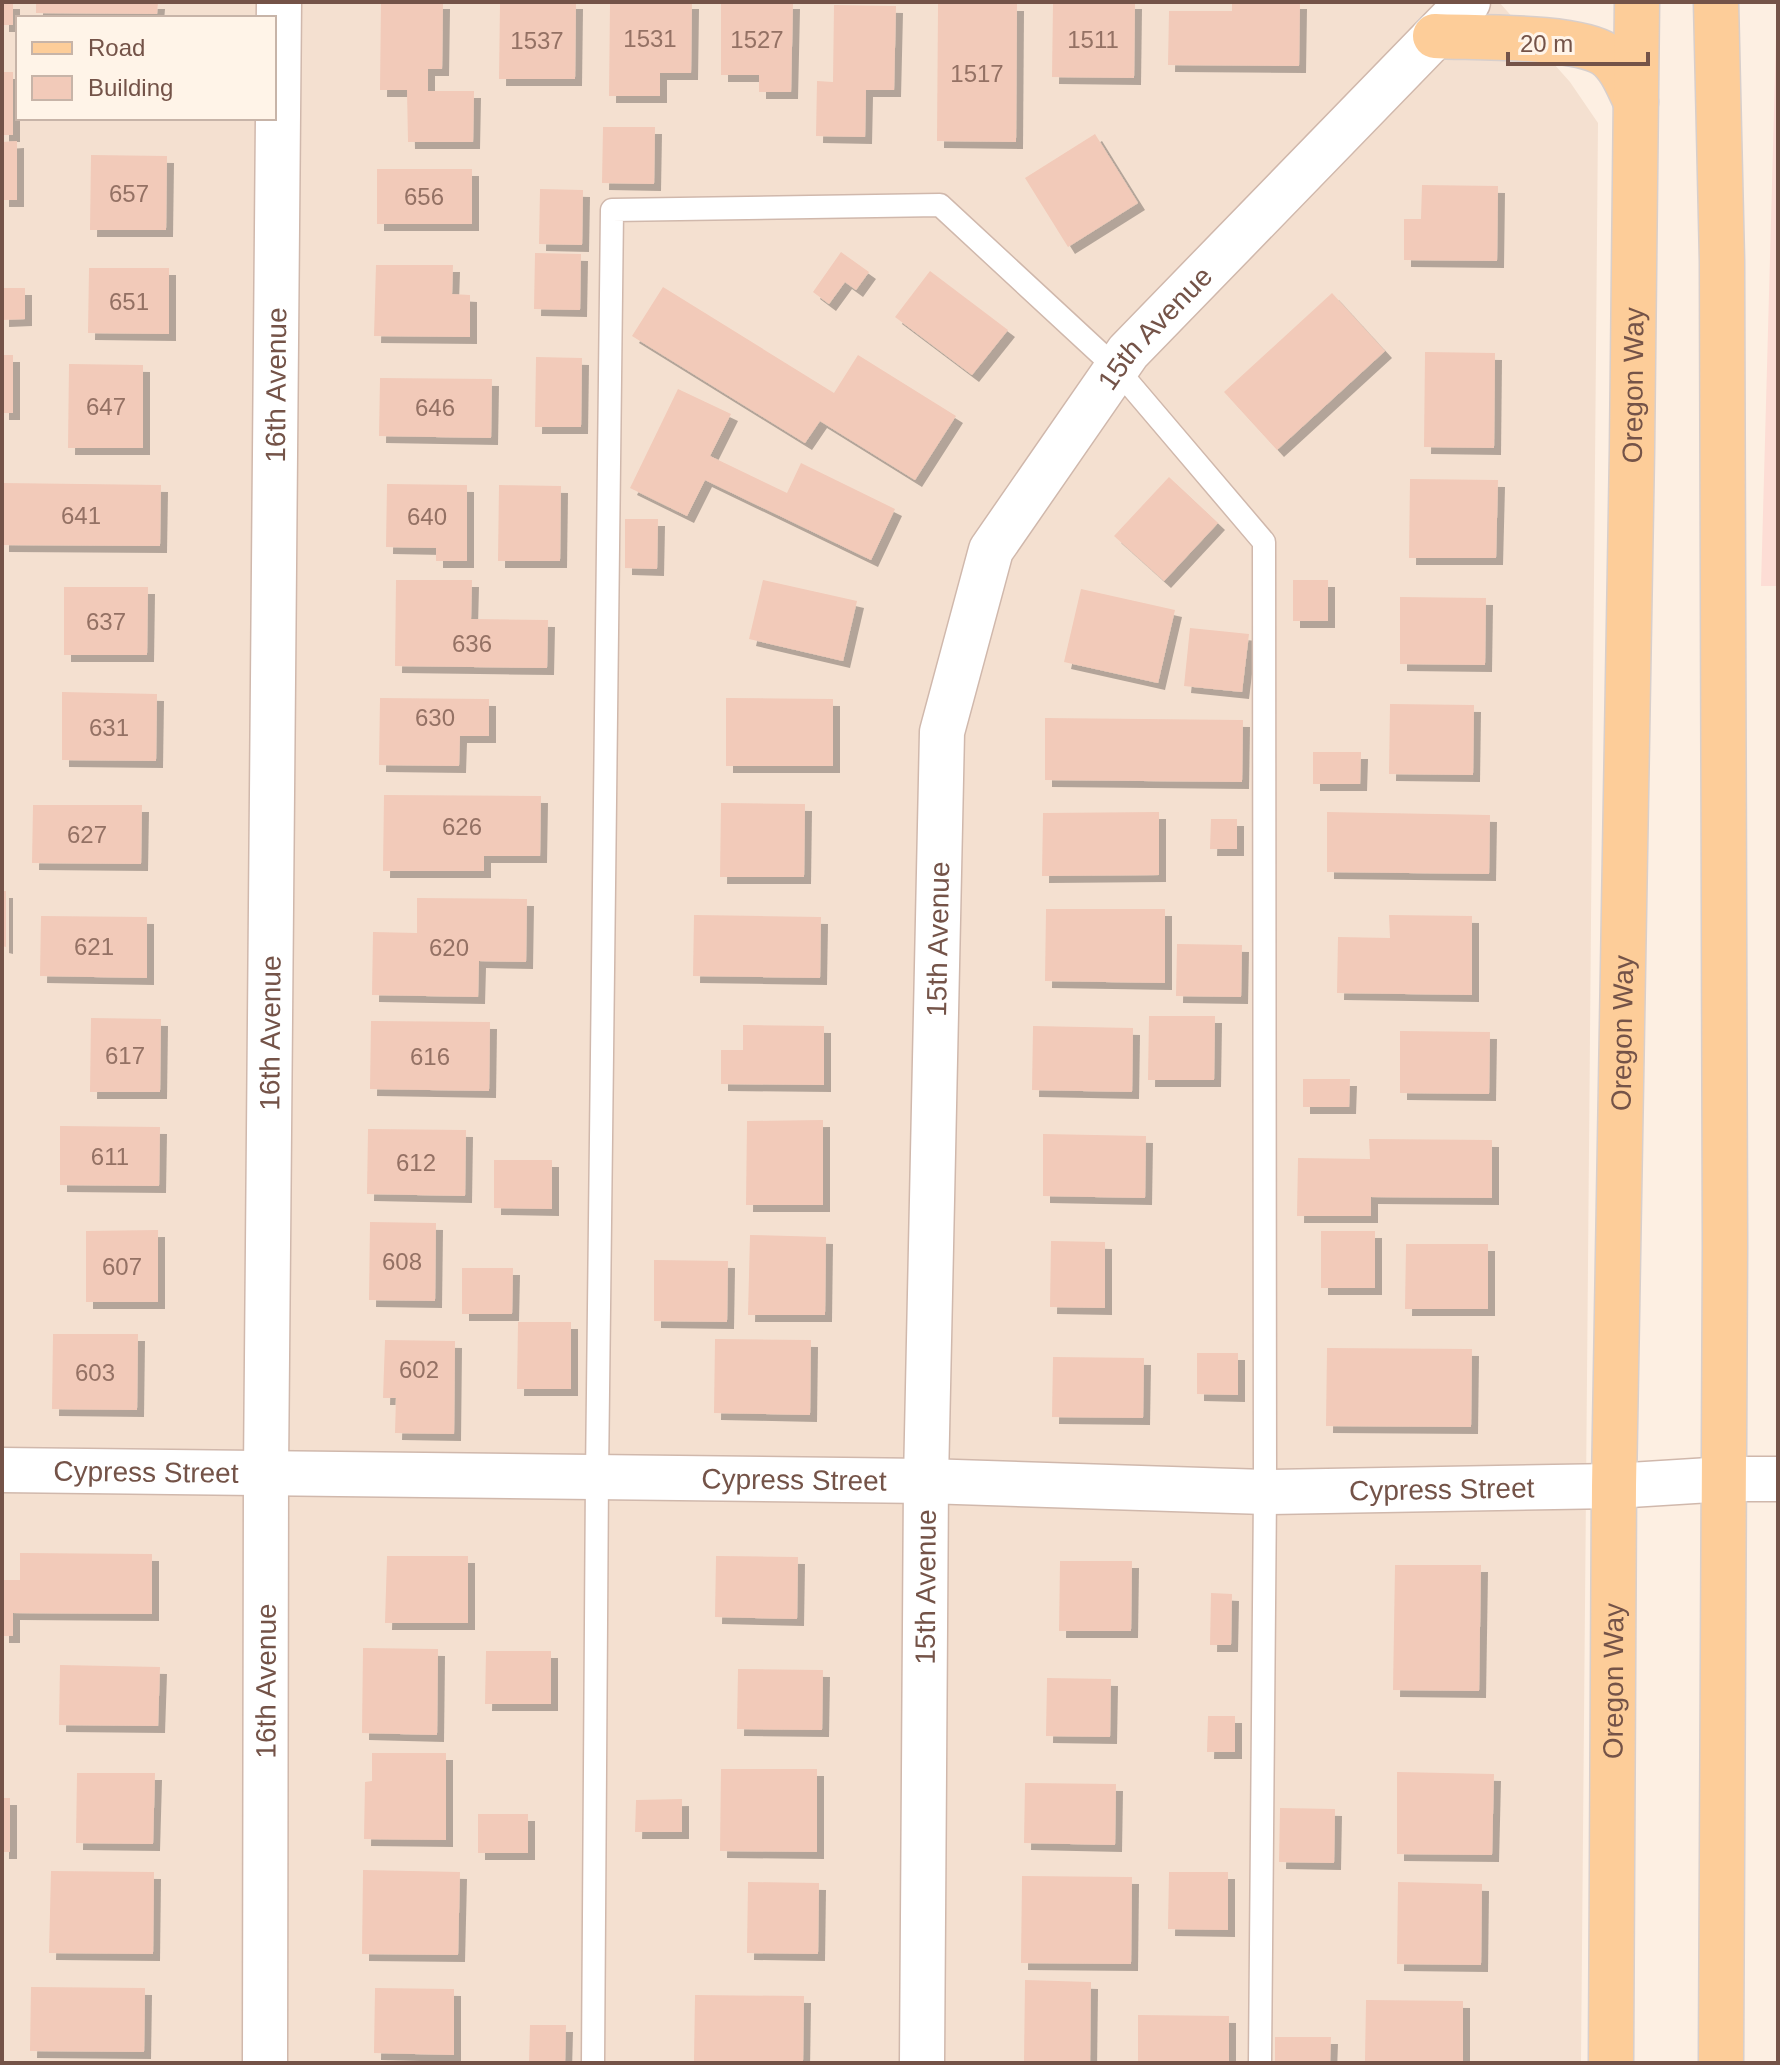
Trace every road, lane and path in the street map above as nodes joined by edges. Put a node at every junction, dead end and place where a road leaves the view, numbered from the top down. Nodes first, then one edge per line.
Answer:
1 (279, 2) edge
2 (1468, 2) edge
3 (1637, 2) edge
4 (1716, 2) edge
5 (1436, 19) edge
6 (1636, 102) junction
7 (1116, 368) junction
8 (2, 1470) edge
9 (266, 1471) junction
10 (597, 1476) junction
11 (1726, 1479) junction
12 (1778, 1479) edge
13 (926, 1481) junction
14 (1614, 1486) junction
15 (1265, 1492) junction
16 (265, 2063) edge
17 (593, 2063) edge
18 (922, 2063) edge
19 (1260, 2063) edge
20 (1611, 2063) edge
21 (1721, 2063) edge

1 - 9 street, 16th Avenue
2 - 5 street, 15th Avenue
3 - 6 main road, Oregon Way
4 - 11 main road
5 - 6 main road
5 - 7 street, 15th Avenue
6 - 14 main road, Oregon Way
7 - 10 lane
7 - 13 street, 15th Avenue
7 - 15 lane
8 - 9 street, Cypress Street
9 - 10 street, Cypress Street
9 - 16 street, 16th Avenue
10 - 13 street, Cypress Street
10 - 17 lane
11 - 12 street, Cypress Street
11 - 14 street, Cypress Street
11 - 21 main road
13 - 15 street, Cypress Street
13 - 18 street, 15th Avenue
14 - 15 street, Cypress Street
14 - 20 main road, Oregon Way
15 - 19 lane

